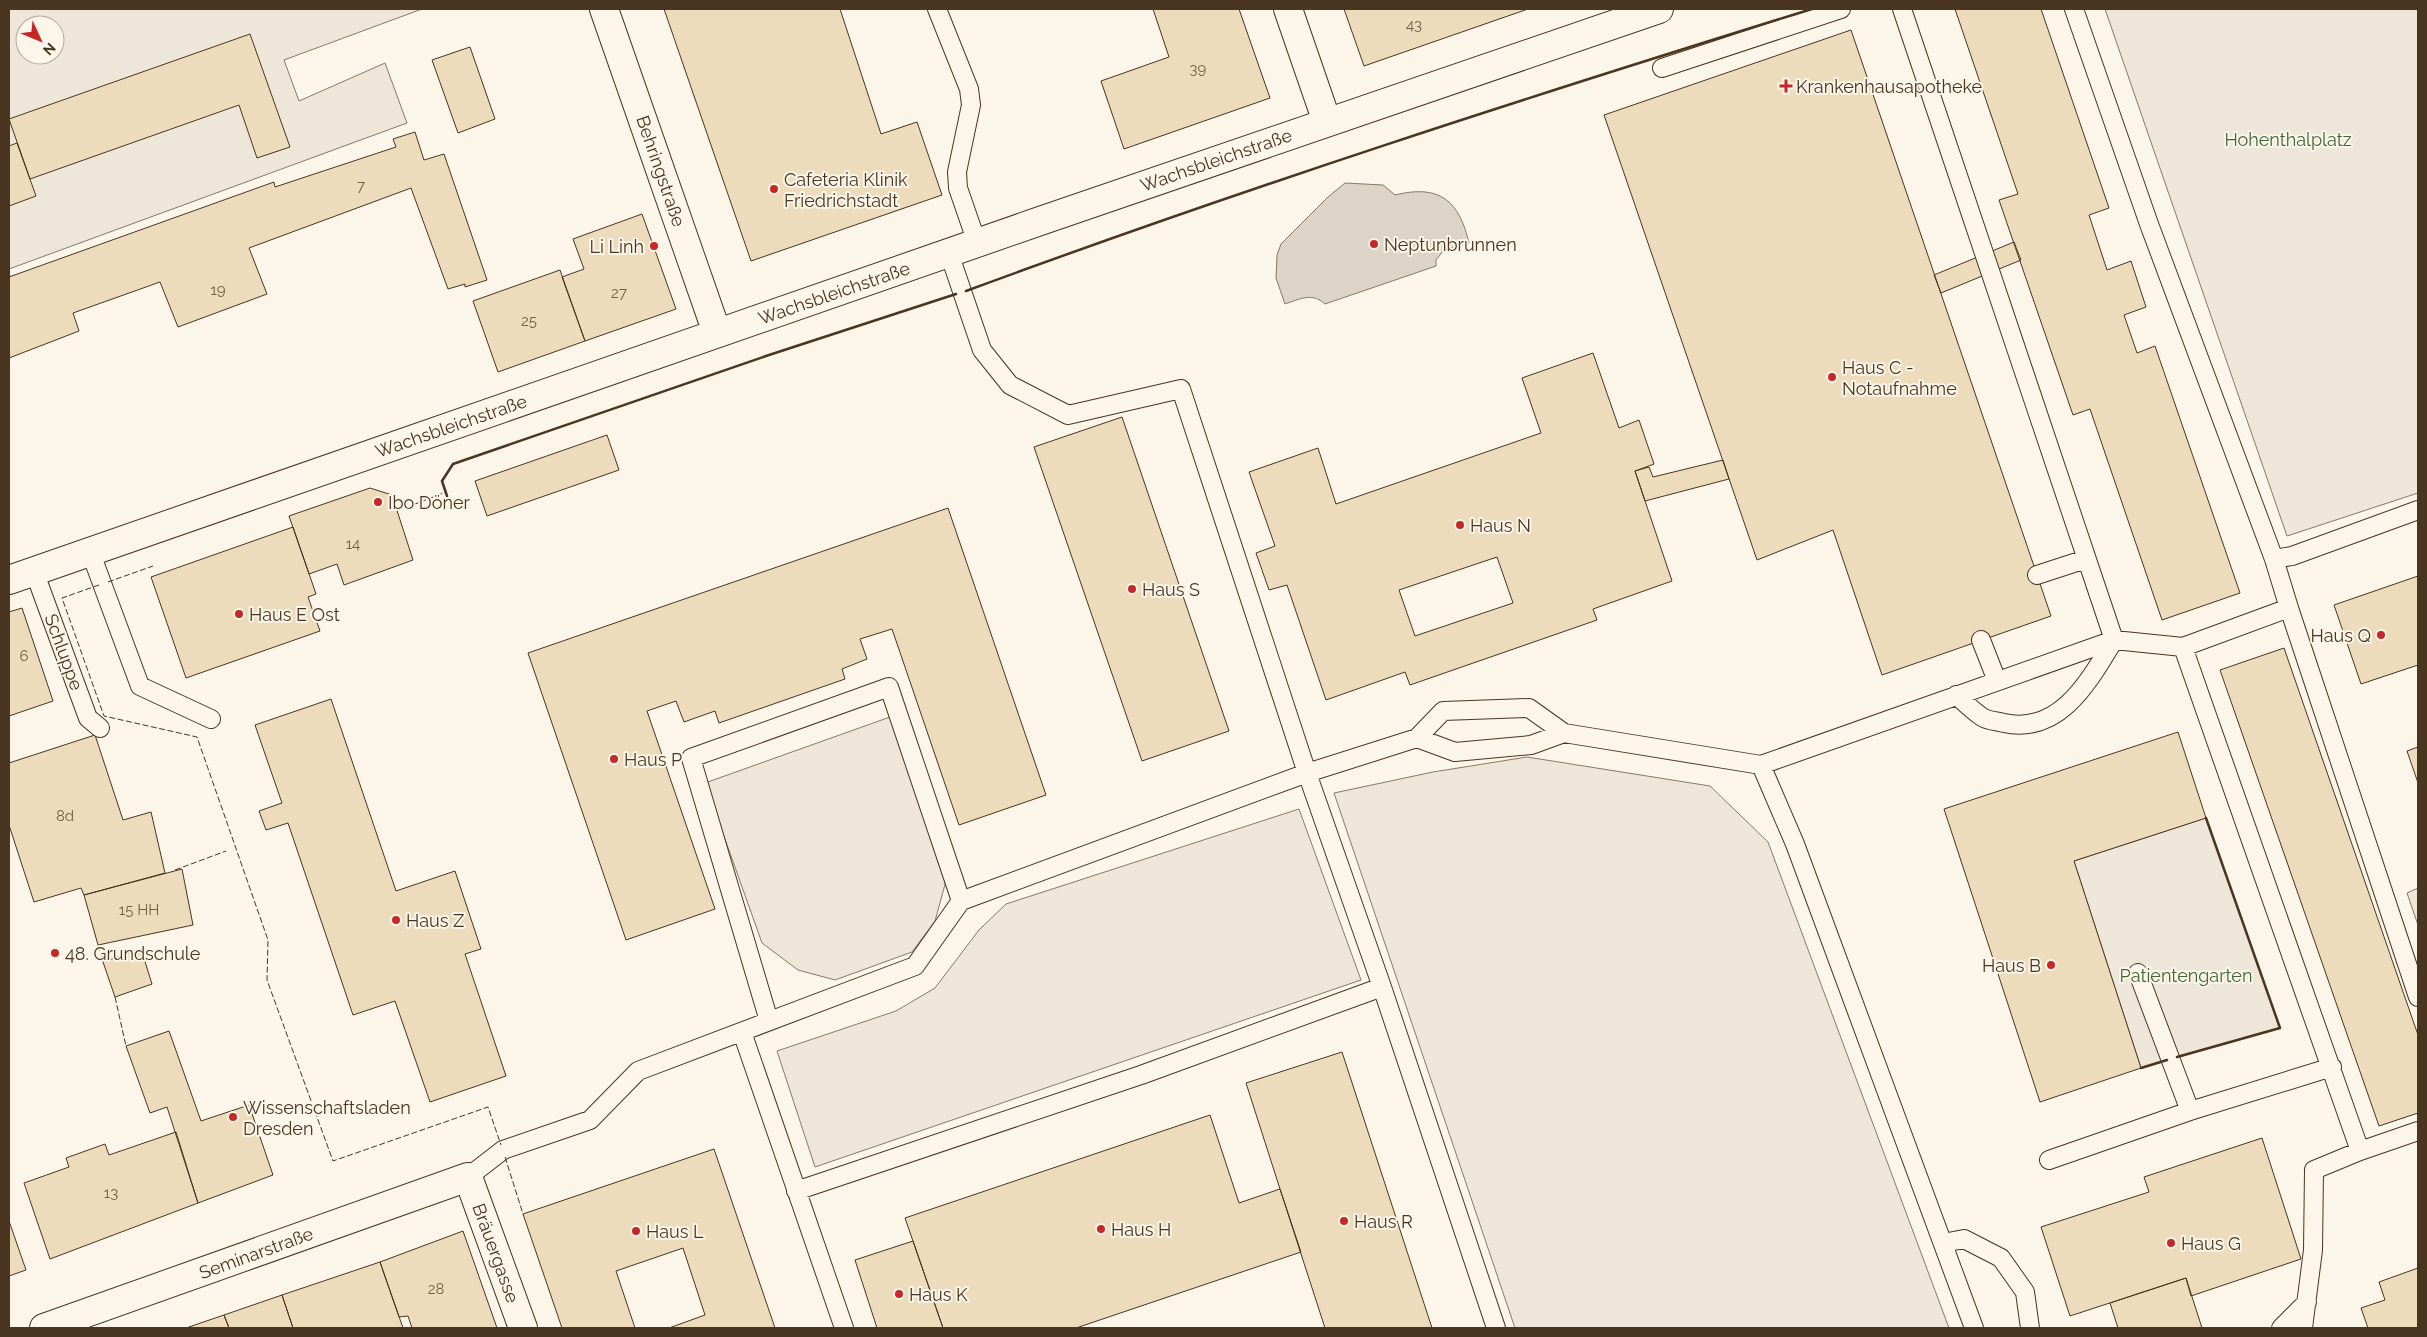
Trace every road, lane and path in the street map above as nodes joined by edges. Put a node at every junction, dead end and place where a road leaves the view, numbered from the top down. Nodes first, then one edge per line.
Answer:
1 (604, 9) edge
2 (937, 9) edge
3 (1288, 9) edge
4 (1659, 9) edge
5 (1841, 9) edge
6 (1902, 9) edge
7 (2074, 9) edge
8 (1662, 68) dead end
9 (1327, 122) junction
10 (977, 244) junction
11 (949, 253) junction
12 (717, 333) junction
13 (2418, 510) edge
14 (90, 551) junction
15 (2086, 559) junction
16 (2274, 560) junction
17 (34, 571) junction
18 (2037, 575) dead end
19 (9, 580) edge
20 (2289, 608) junction
21 (1981, 640) dead end
22 (2114, 640) junction
23 (2183, 647) junction
24 (1997, 681) junction
25 (1956, 695) junction
26 (211, 719) dead end
27 (100, 728) dead end
28 (1564, 733) junction
29 (1417, 738) junction
30 (1761, 765) junction
31 (1306, 774) junction
32 (961, 901) junction
33 (2138, 973) dead end
34 (1382, 987) junction
35 (2418, 997) edge
36 (770, 1020) junction
37 (742, 1032) junction
38 (2332, 1067) junction
39 (2190, 1111) junction
40 (2418, 1131) edge
41 (2360, 1151) junction
42 (2049, 1160) dead end
43 (468, 1177) junction
44 (796, 1191) junction
45 (1944, 1243) junction
46 (2306, 1302) junction
47 (44, 1328) edge
48 (523, 1328) edge
49 (844, 1328) edge
50 (1496, 1328) edge
51 (1974, 1328) edge
52 (2030, 1328) edge
53 (2281, 1328) edge
54 (2303, 1328) edge

1 - 12 street, Behringstraße
2 - 10 lane
3 - 9 street
4 - 9 street, Wachsbleichstraße
5 - 8 lane
6 - 15 lane
7 - 16 lane
9 - 10 street, Wachsbleichstraße
10 - 11 street, Wachsbleichstraße
11 - 12 street, Wachsbleichstraße
11 - 31 lane
12 - 14 street, Wachsbleichstraße
13 - 16 lane
14 - 17 street, Wachsbleichstraße
14 - 26 lane
15 - 18 lane
15 - 22 lane
16 - 20 lane
17 - 19 street, Wachsbleichstraße
17 - 27 lane, Schluppe
20 - 23 lane
20 - 35 lane
21 - 24 lane
22 - 23 lane
22 - 24 lane
22 - 25 lane
23 - 38 lane
24 - 25 lane
25 - 30 lane
28 - 29 lane
28 - 29 lane
28 - 30 lane
29 - 31 lane
30 - 45 lane
31 - 32 lane
31 - 34 lane
32 - 36 lane
32 - 36 lane
33 - 39 lane
34 - 44 lane
34 - 50 lane
36 - 37 lane
37 - 43 lane
37 - 44 lane
38 - 39 lane
38 - 41 lane
39 - 42 lane
40 - 41 lane
41 - 46 lane
43 - 47 street, Seminarstraße
43 - 48 street, Bräuergasse
44 - 49 lane
45 - 51 lane
45 - 52 lane
46 - 53 lane
46 - 54 lane

